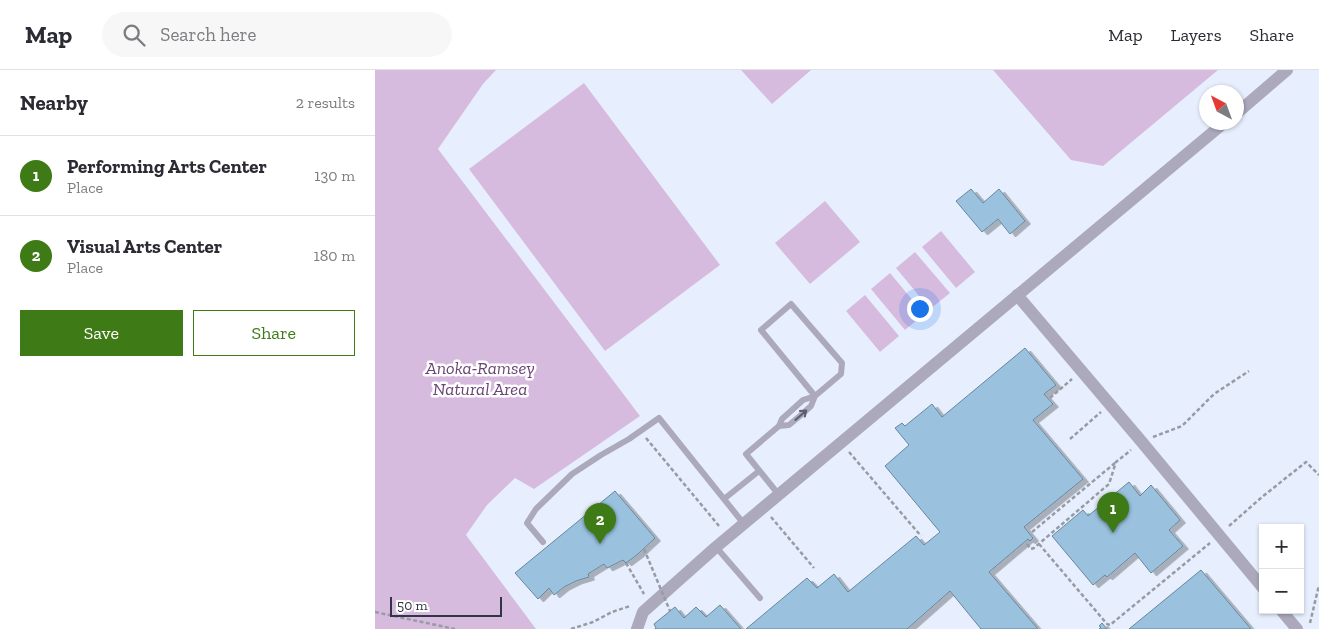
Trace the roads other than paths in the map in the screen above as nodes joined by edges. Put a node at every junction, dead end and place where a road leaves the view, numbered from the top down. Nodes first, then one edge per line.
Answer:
1 (1287, 70) edge
2 (1244, 106) edge
3 (1215, 130) edge
4 (1017, 295) junction
5 (815, 396) junction
6 (779, 426) junction
7 (759, 471) junction
8 (779, 495) junction
9 (724, 499) junction
10 (744, 524) junction
11 (543, 542) dead end
12 (716, 547) junction
13 (1259, 584) edge
14 (760, 598) dead end
15 (1284, 614) edge
16 (637, 629) edge
17 (1297, 629) edge

1 - 2 street
3 - 4 street
4 - 8 street
4 - 13 street
5 - 5 lane
5 - 6 lane
6 -> 5 lane
6 - 7 lane
7 - 8 lane
7 - 9 lane
8 - 10 street
9 - 10 lane
9 - 11 lane
10 - 12 street
12 - 14 lane
12 - 16 street
15 - 17 street

